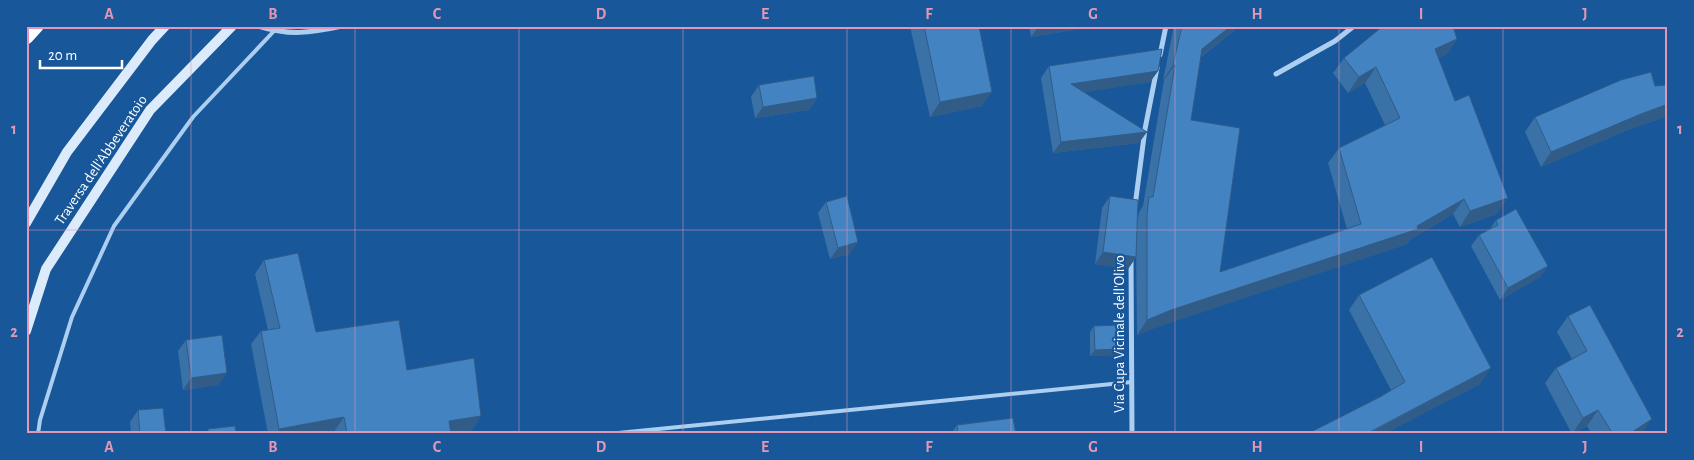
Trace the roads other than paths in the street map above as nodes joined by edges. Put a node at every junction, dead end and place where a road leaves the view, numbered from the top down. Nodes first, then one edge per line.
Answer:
1 (36, 26) edge
2 (166, 26) edge
3 (232, 26) edge
4 (258, 26) edge
5 (342, 26) edge
6 (1166, 26) edge
7 (1354, 26) edge
8 (274, 31) junction
9 (26, 37) edge
10 (1276, 74) dead end
11 (1134, 211) edge
12 (26, 223) edge
13 (1131, 255) edge
14 (26, 331) edge
15 (1132, 382) junction
16 (38, 434) edge
17 (608, 434) edge
18 (1132, 434) edge

1 - 9 highway
2 - 12 street, Traversa dell'Abbeveratoio
3 - 14 street, Traversa dell'Abbeveratoio
4 - 8 street
5 - 8 street
6 - 11 street
7 - 10 street
8 - 16 lane
13 - 15 street, Via Cupa Vicinale dell'Olivo
15 - 17 lane
15 - 18 street, Via Cupa Vicinale dell'Olivo

